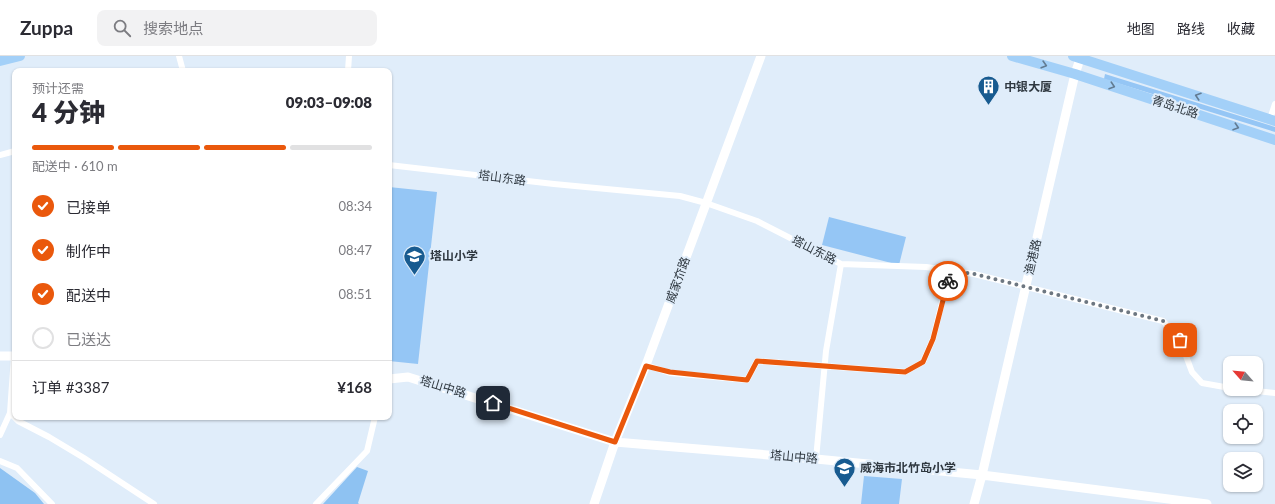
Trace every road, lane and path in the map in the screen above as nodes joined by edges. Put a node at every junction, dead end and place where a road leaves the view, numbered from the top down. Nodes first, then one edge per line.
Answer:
1 (20, 56) edge
2 (179, 56) edge
3 (349, 56) edge
4 (761, 56) edge
5 (1012, 56) edge
6 (1078, 57) edge
7 (0, 61) edge
8 (182, 68) edge
9 (348, 68) edge
10 (1075, 74) junction
11 (1275, 104) edge
12 (1272, 120) edge
13 (1275, 140) edge
14 (12, 152) edge
15 (0, 155) edge
16 (392, 165) edge
17 (706, 203) junction
18 (841, 264) junction
19 (950, 270) junction
20 (1026, 287) junction
21 (0, 356) edge
22 (12, 356) edge
23 (646, 366) junction
24 (824, 366) junction
25 (392, 379) edge
26 (1223, 387) edge
27 (12, 390) edge
28 (1263, 392) edge
29 (1275, 393) edge
30 (10, 413) joint
31 (17, 420) edge
32 (375, 420) edge
33 (0, 435) edge
34 (615, 442) junction
35 (816, 459) junction
36 (0, 461) edge
37 (982, 475) junction
38 (52, 504) edge
39 (154, 504) edge
40 (316, 504) edge
41 (594, 504) edge
42 (974, 504) edge
43 (1206, 504) edge

1 - 7 main road
2 - 8 street
3 - 9 street
4 - 17 street, 威家夼路
5 -> 10 main road, 青岛北路
6 - 10 street, 渔港路
12 -> 6 main road, 青岛北路
10 -> 13 main road, 青岛北路
10 - 20 street, 渔港路
11 - 12 street
14 - 15 street
16 - 17 street, 塔山东路
17 - 18 street, 塔山东路
17 - 23 street, 威家夼路
18 - 19 street, 塔山东路
18 - 24 street
19 - 20 street, 塔山东路
19 - 24 street
20 - 26 street, 塔山东路
20 - 37 street, 渔港路
21 - 22 street
23 - 24 street
23 - 34 street, 威家夼路
24 - 35 street
25 - 34 street, 塔山中路
27 - 30 street
28 - 29 street
30 - 33 street
31 - 39 street
32 - 40 street
34 - 35 street, 塔山中路
34 - 41 street, 威家夼路
35 - 37 street, 塔山中路
36 - 38 street
37 - 42 street, 渔港路
37 - 43 street, 塔山中路

